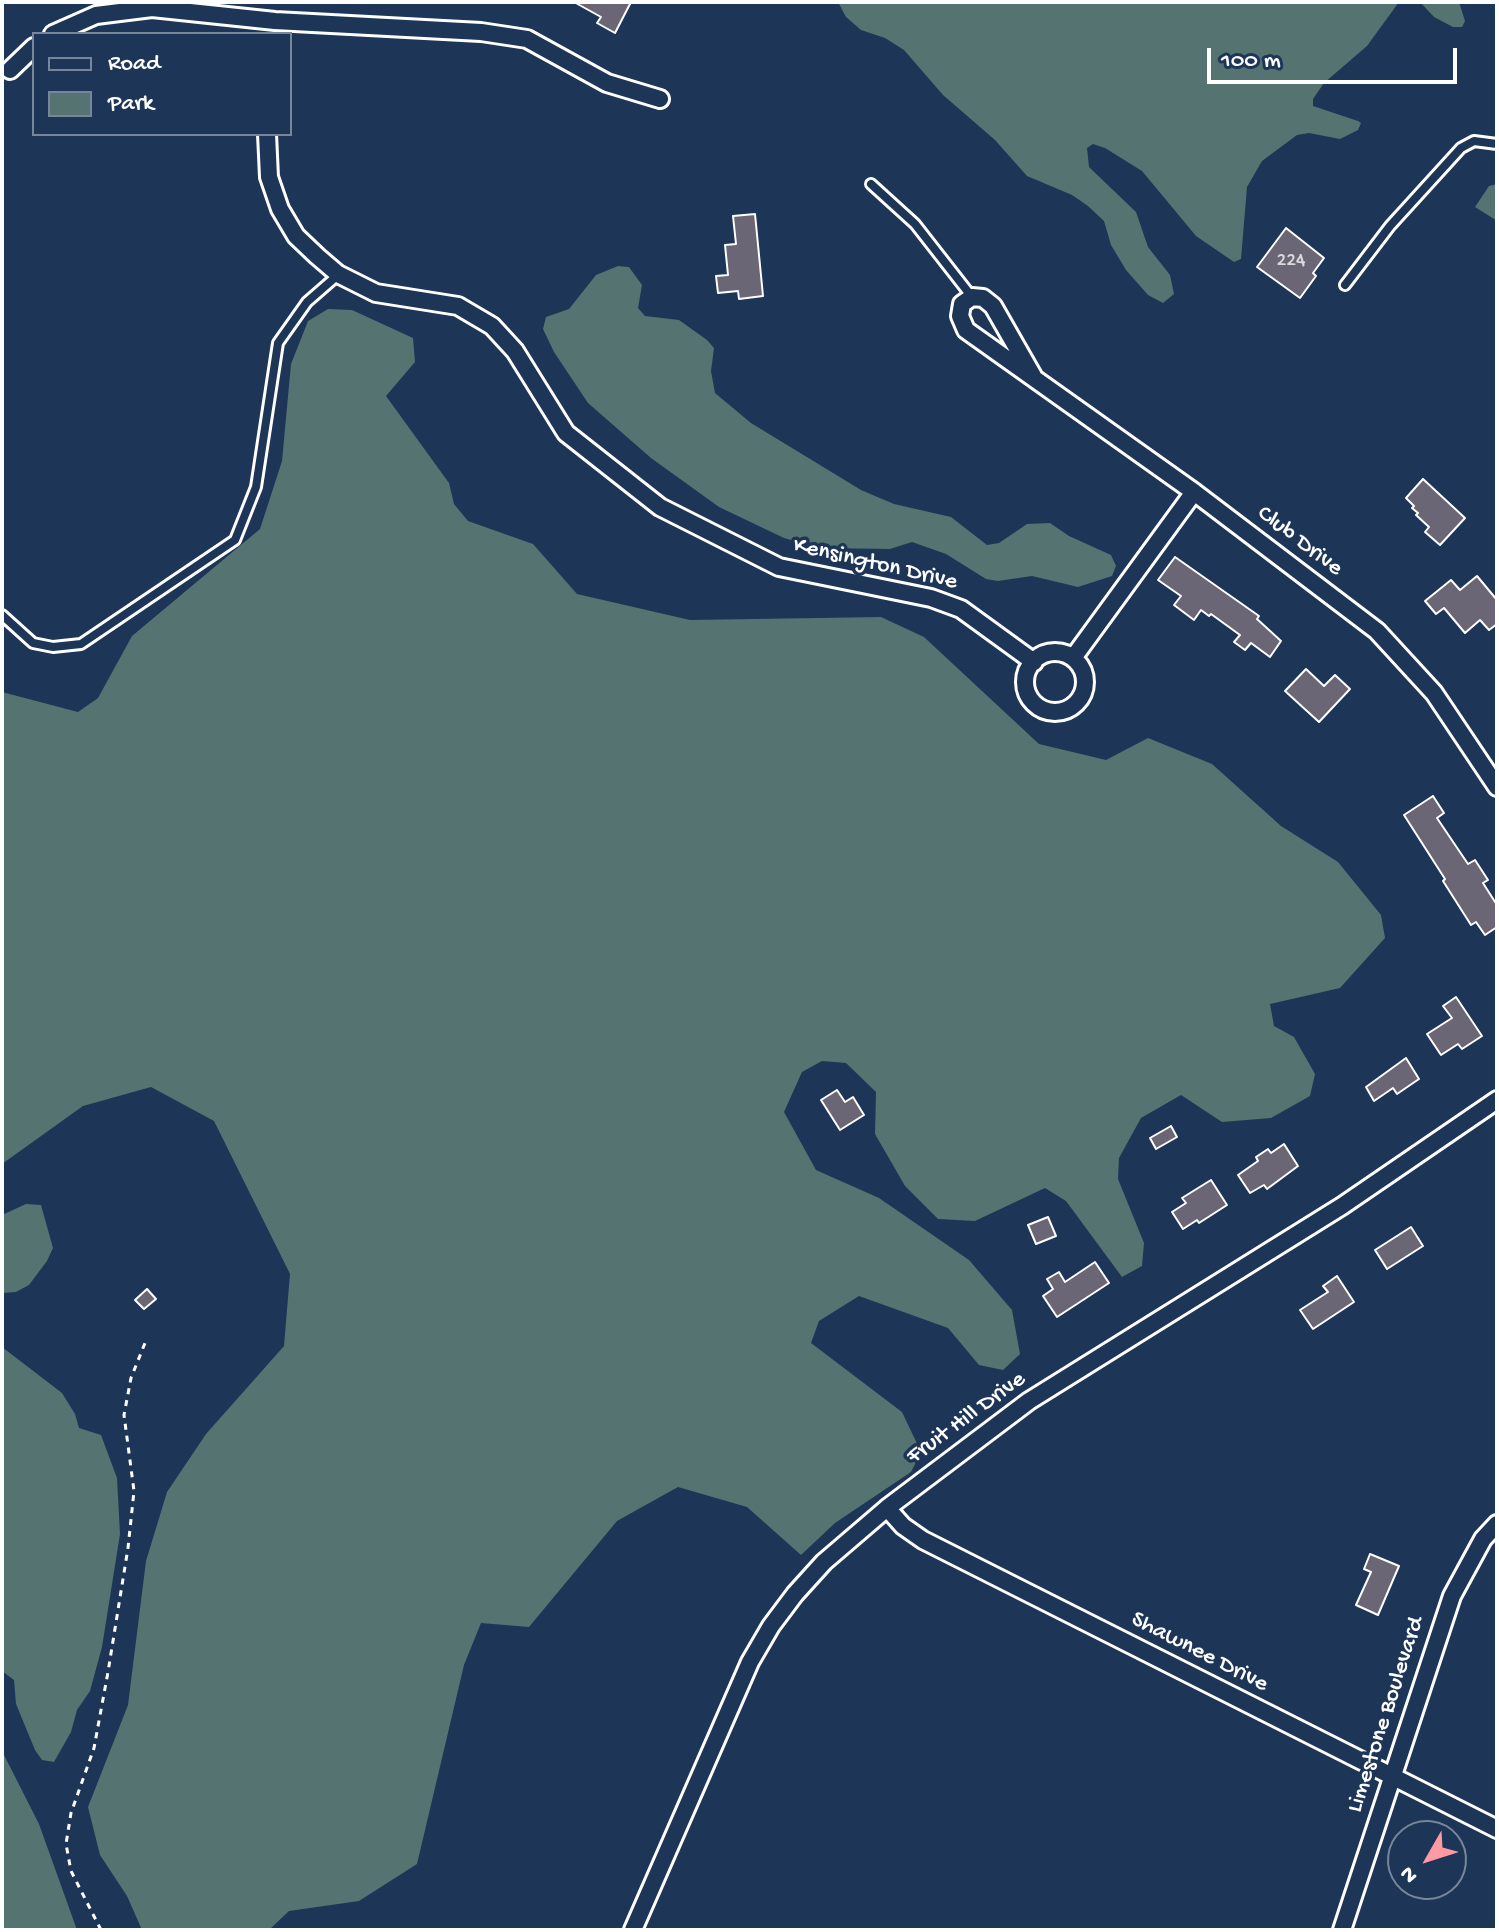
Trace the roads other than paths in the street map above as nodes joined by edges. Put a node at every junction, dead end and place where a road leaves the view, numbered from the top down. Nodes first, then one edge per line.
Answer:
1 (275, 27) edge
2 (58, 32) edge
3 (32, 49) edge
4 (10, 70) dead end
5 (660, 99) dead end
6 (267, 136) edge
7 (1497, 144) edge
8 (871, 184) dead end
9 (338, 274) junction
10 (1345, 285) dead end
11 (972, 297) junction
12 (1033, 376) junction
13 (1194, 492) junction
14 (2, 615) edge
15 (1073, 658) junction
16 (1034, 662) junction
17 (1497, 787) edge
18 (1497, 1100) edge
19 (887, 1508) junction
20 (1497, 1524) edge
21 (1392, 1778) junction
22 (1497, 1829) edge
23 (633, 1930) edge
24 (1342, 1930) edge

1 - 2 street
1 - 5 street
3 - 4 street
6 - 9 street, Kensington Drive
7 - 10 lane
8 - 11 lane
9 - 14 lane
9 - 16 street, Kensington Drive
11 - 12 street, Club Drive
11 - 12 street, Club Drive
12 - 13 street, Club Drive
13 - 15 street
13 - 17 street, Club Drive
15 - 16 street
15 - 16 street
18 - 19 street, Fruit Hill Drive
19 - 21 street, Shawnee Drive
19 - 23 street, Fruit Hill Drive
20 - 21 street, Limestone Boulevard
21 - 22 street, Shawnee Drive
21 - 24 street, Limestone Boulevard

